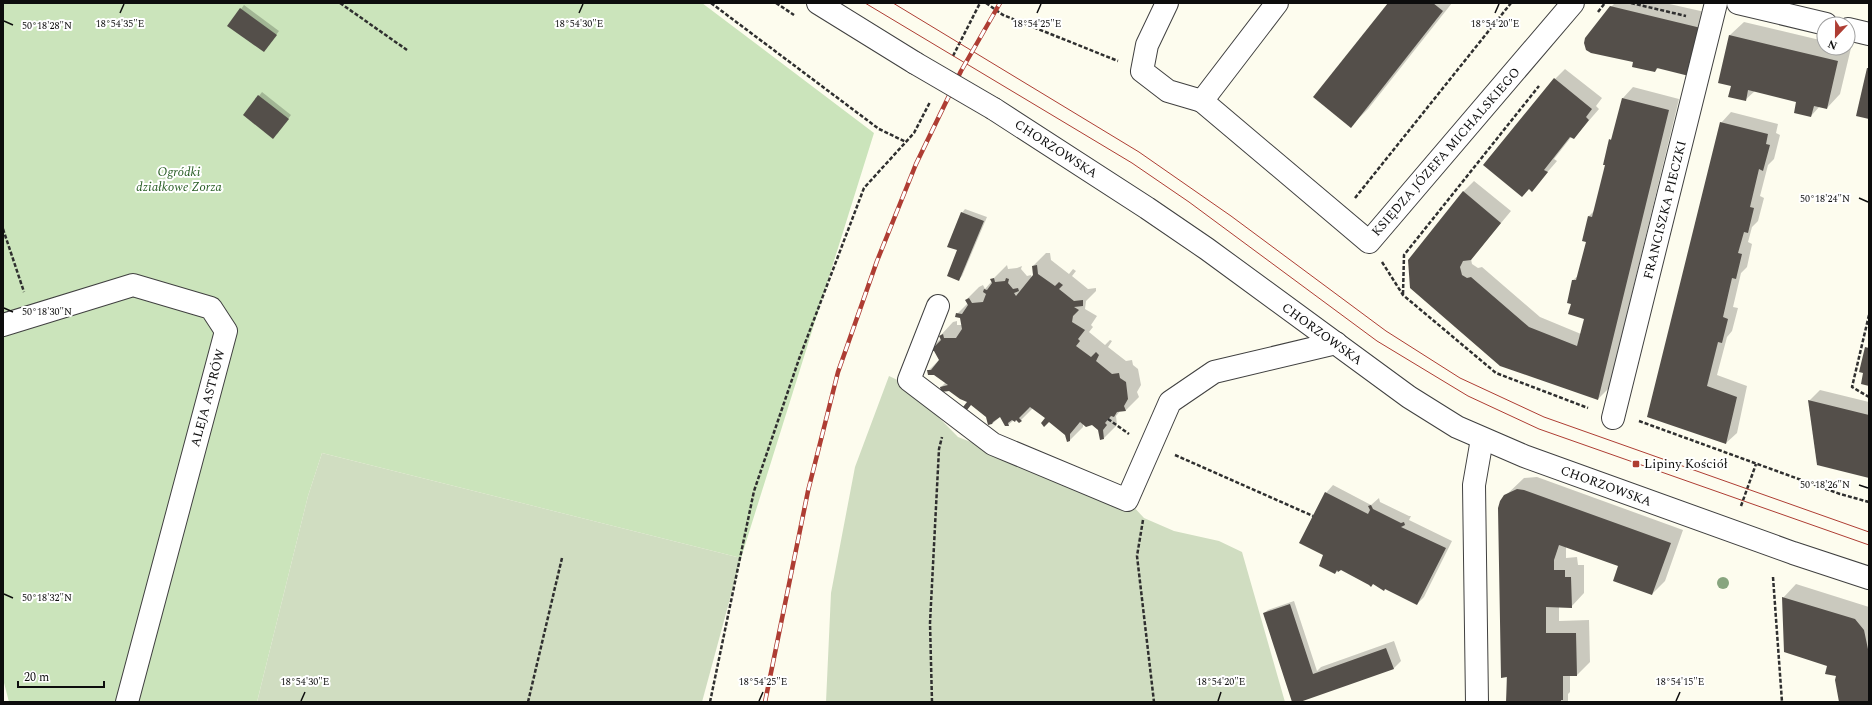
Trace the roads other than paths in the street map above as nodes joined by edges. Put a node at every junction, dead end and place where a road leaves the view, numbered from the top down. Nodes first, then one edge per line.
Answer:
1 (818, 3) edge
2 (1167, 3) edge
3 (1277, 3) edge
4 (1574, 3) edge
5 (1716, 3) edge
6 (1738, 3) edge
7 (1816, 22) edge
8 (1856, 31) edge
9 (1869, 34) edge
10 (1202, 102) junction
11 (938, 306) dead end
12 (3, 325) edge
13 (1336, 343) junction
14 (1613, 418) road end
15 (1482, 439) junction
16 (1869, 578) edge
17 (127, 702) edge
18 (1477, 702) edge

1 - 13 street, CHORZOWSKA, bridge
2 - 10 street
3 - 10 street
4 - 10 street, KSIĘDZA JÓZEFA MICHALSKIEGO
5 - 14 street, FRANCISZKA PIECZKI
6 - 7 street
8 - 9 street
11 - 13 street
12 - 17 street, ALEJA ASTRÓW
13 - 15 street, CHORZOWSKA
15 - 16 street, CHORZOWSKA
15 - 18 street

